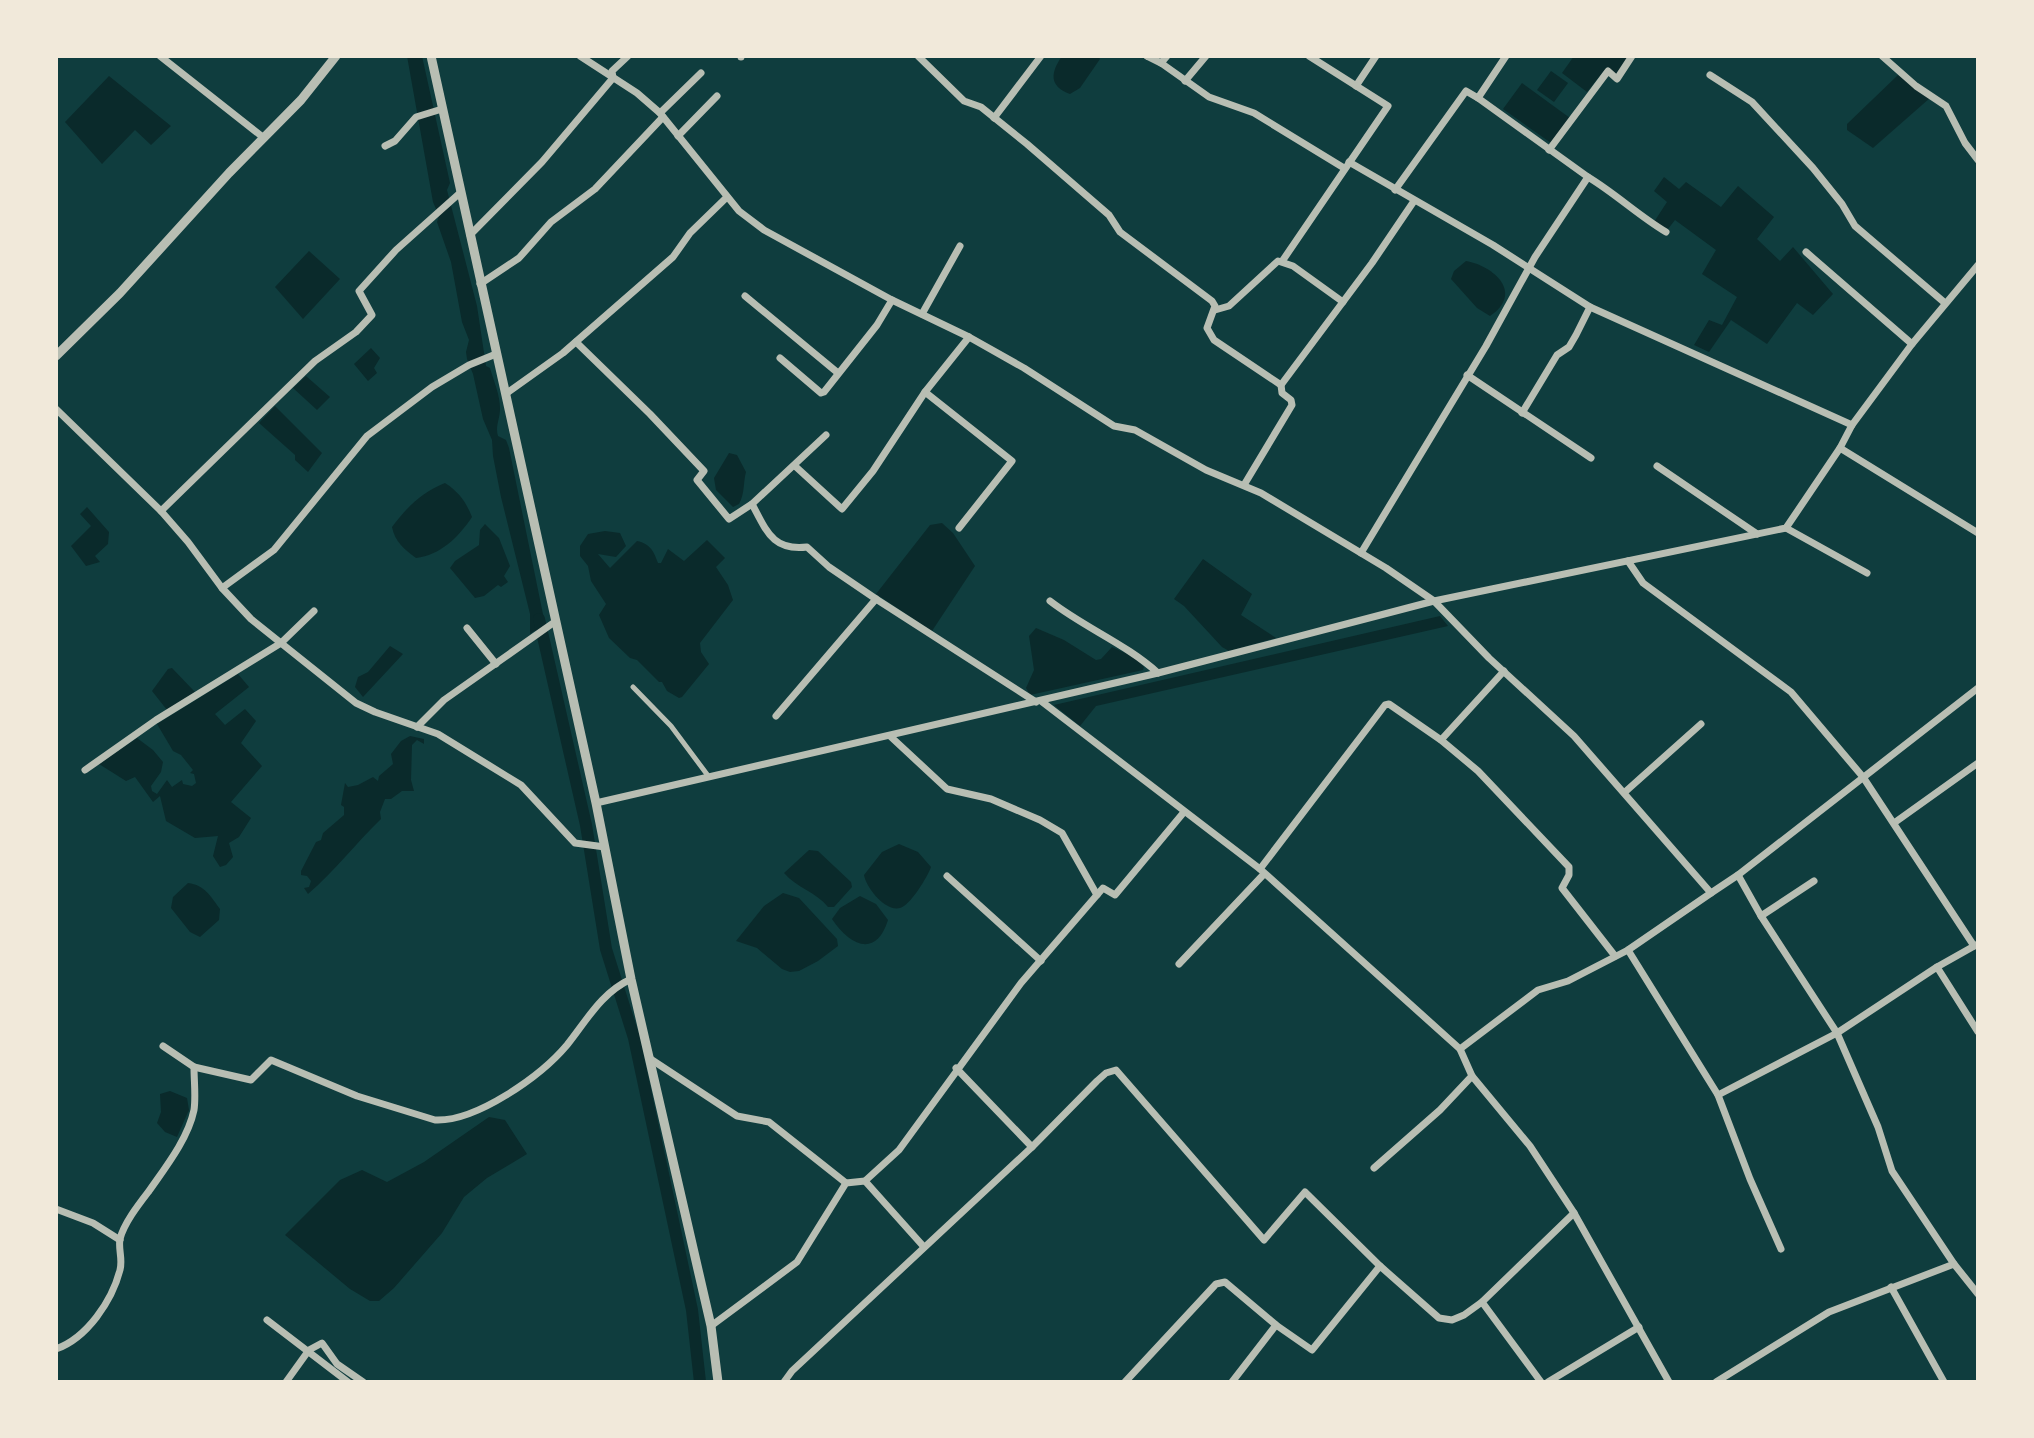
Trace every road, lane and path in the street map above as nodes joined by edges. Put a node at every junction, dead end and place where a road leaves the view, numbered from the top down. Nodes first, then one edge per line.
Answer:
1 (160, 56) edge
2 (336, 56) edge
3 (431, 56) edge
4 (580, 56) edge
5 (628, 56) edge
6 (918, 56) edge
7 (1041, 56) edge
8 (1147, 56) edge
9 (1206, 56) edge
10 (1309, 56) edge
11 (1376, 56) edge
12 (1506, 56) edge
13 (1632, 56) edge
14 (1882, 56) edge
15 (1164, 60) edge
16 (701, 73) dead end
17 (1710, 75) dead end
18 (613, 78) junction
19 (1185, 81) junction
20 (1356, 86) junction
21 (717, 96) dead end
22 (1478, 98) junction
23 (439, 110) junction
24 (661, 115) junction
25 (994, 118) junction
26 (678, 136) junction
27 (264, 138) junction
28 (385, 146) dead end
29 (1549, 150) junction
30 (1978, 160) edge
31 (1346, 165) junction
32 (1588, 177) junction
33 (1395, 190) junction
34 (461, 192) junction
35 (727, 197) junction
36 (1414, 201) junction
37 (1666, 232) dead end
38 (470, 235) junction
39 (960, 246) dead end
40 (1806, 252) dead end
41 (1283, 260) junction
42 (1978, 265) edge
43 (1530, 268) junction
44 (480, 284) junction
45 (745, 296) dead end
46 (892, 300) junction
47 (1343, 302) junction
48 (1945, 303) junction
49 (1590, 307) junction
50 (1215, 310) junction
51 (922, 314) junction
52 (969, 337) junction
53 (576, 342) junction
54 (1912, 344) junction
55 (496, 354) junction
56 (56, 356) edge
57 (780, 358) dead end
58 (838, 373) junction
59 (1467, 375) junction
60 (1281, 385) junction
61 (925, 392) junction
62 (507, 393) junction
63 (56, 409) edge
64 (1522, 413) junction
65 (1852, 425) junction
66 (826, 435) dead end
67 (1840, 448) junction
68 (1591, 458) dead end
69 (795, 466) junction
70 (1657, 466) dead end
71 (1244, 485) junction
72 (752, 504) junction
73 (161, 511) junction
74 (959, 528) dead end
75 (1786, 528) junction
76 (1978, 533) edge
77 (1757, 534) junction
78 (1361, 553) junction
79 (1628, 561) junction
80 (1867, 573) dead end
81 (222, 588) junction
82 (876, 599) junction
83 (1050, 601) dead end
84 (1434, 601) junction
85 (314, 611) dead end
86 (551, 624) junction
87 (467, 628) dead end
88 (281, 643) junction
89 (496, 664) junction
90 (1504, 671) junction
91 (1158, 673) junction
92 (633, 687) dead end
93 (1978, 688) edge
94 (1038, 701) junction
95 (776, 716) dead end
96 (1701, 724) dead end
97 (417, 727) junction
98 (890, 736) junction
99 (1441, 740) junction
100 (1978, 763) edge
101 (85, 770) dead end
102 (709, 777) junction
103 (1863, 777) junction
104 (1625, 792) junction
105 (596, 803) junction
106 (1184, 812) junction
107 (1894, 823) junction
108 (600, 846) junction
109 (1262, 872) junction
110 (1738, 875) junction
111 (947, 876) dead end
112 (1814, 881) dead end
113 (1711, 893) junction
114 (1097, 895) junction
115 (1761, 916) junction
116 (1976, 945) edge
117 (1628, 950) junction
118 (1615, 956) junction
119 (1041, 961) junction
120 (1179, 964) dead end
121 (1937, 967) junction
122 (631, 979) junction
123 (1978, 1032) edge
124 (1837, 1033) junction
125 (163, 1046) dead end
126 (1460, 1049) junction
127 (649, 1058) junction
128 (194, 1067) junction
129 (956, 1068) junction
130 (1472, 1076) junction
131 (1718, 1095) junction
132 (1032, 1147) junction
133 (1374, 1168) dead end
134 (865, 1181) junction
135 (846, 1183) junction
136 (56, 1209) edge
137 (1574, 1213) junction
138 (120, 1240) junction
139 (924, 1247) junction
140 (1781, 1249) dead end
141 (1954, 1264) junction
142 (1380, 1266) junction
143 (1891, 1287) junction
144 (1978, 1294) edge
145 (1482, 1302) junction
146 (267, 1320) dead end
147 (1276, 1325) junction
148 (711, 1326) junction
149 (1639, 1327) junction
150 (56, 1349) edge
151 (309, 1350) junction
152 (286, 1382) edge
153 (348, 1382) edge
154 (363, 1382) edge
155 (718, 1382) edge
156 (784, 1382) edge
157 (1125, 1382) edge
158 (1232, 1382) edge
159 (1541, 1382) edge
160 (1548, 1382) edge
161 (1669, 1382) edge
162 (1716, 1382) edge
163 (1944, 1382) edge

1 - 27 street
2 - 27 street
3 - 23 street
4 - 18 street
5 - 18 street
6 - 25 street
7 - 25 street
8 - 15 street
9 - 19 street
10 - 20 street
11 - 20 street
12 - 22 street
13 - 29 street
14 - 30 street
15 - 19 street
16 - 24 street
17 - 48 street
18 - 24 street
18 - 38 street
19 - 31 street
20 - 31 street
21 - 26 street
22 - 29 street
22 - 33 street
23 - 28 street
23 - 34 street
24 - 26 street
24 - 44 street
25 - 50 street
26 - 35 street
27 - 56 street
29 - 32 street
31 - 33 street
31 - 41 street
32 - 37 street
32 - 43 street
33 - 36 street
34 - 38 street
34 - 73 street
35 - 46 street
35 - 53 street
36 - 43 street
36 - 47 street
38 - 44 street
39 - 51 street
40 - 54 street
41 - 47 street
41 - 50 street
42 - 48 street
43 - 49 street
43 - 59 street
44 - 55 street
45 - 58 street
46 - 51 street
46 - 58 street
47 - 60 street
48 - 54 street
49 - 64 street
49 - 65 street
50 - 60 street
51 - 52 street
52 - 61 street
52 - 71 street
53 - 62 street
53 - 72 street
54 - 65 street
55 - 62 street
55 - 81 street
57 - 58 street
59 - 64 street
59 - 78 street
60 - 71 street
61 - 69 street
61 - 74 street
62 - 86 street
63 - 73 street
64 - 68 street
65 - 67 street
66 - 69 street
67 - 75 street
67 - 76 street
69 - 72 street
70 - 77 street
71 - 78 street
72 - 82 street
73 - 81 street
75 - 77 street
75 - 80 street
77 - 79 street
78 - 84 street
79 - 84 street
79 - 103 street
81 - 88 street
82 - 94 street
82 - 95 street
83 - 91 street
84 - 90 street
84 - 91 street
85 - 88 street
86 - 89 street
86 - 105 street
87 - 89 street
88 - 97 street
88 - 101 street
89 - 97 street
90 - 99 street
90 - 104 street
91 - 94 street
92 - 102 street
93 - 103 street
94 - 98 street
94 - 106 street
96 - 104 street
97 - 108 street
98 - 102 street
98 - 114 street
99 - 109 street
99 - 118 street
100 - 107 street
102 - 105 street
103 - 107 street
103 - 110 street
104 - 113 street
105 - 108 street
106 - 109 street
106 - 114 street
107 - 116 street
108 - 122 street
109 - 120 street
109 - 126 street
110 - 113 street
110 - 115 street
111 - 119 street
112 - 115 street
113 - 117 street
114 - 119 street
115 - 124 street
116 - 121 street
117 - 118 street
117 - 131 street
118 - 126 street
119 - 129 street
121 - 123 street
121 - 124 street
122 - 127 street
122 - 128 street
124 - 131 street
124 - 141 street
125 - 128 street
126 - 130 street
127 - 135 street
127 - 148 street
128 - 138 street
129 - 132 street
129 - 134 street
130 - 133 street
130 - 137 street
131 - 140 street
132 - 139 street
132 - 142 street
134 - 135 street
134 - 139 street
135 - 148 street
136 - 138 street
137 - 145 street
137 - 149 street
138 - 150 street
139 - 156 street
141 - 143 street
141 - 144 street
142 - 145 street
142 - 147 street
143 - 162 street
143 - 163 street
145 - 159 street
146 - 151 street
147 - 157 street
147 - 158 street
148 - 155 street
149 - 160 street
149 - 161 street
151 - 152 street
151 - 153 street
151 - 154 street

